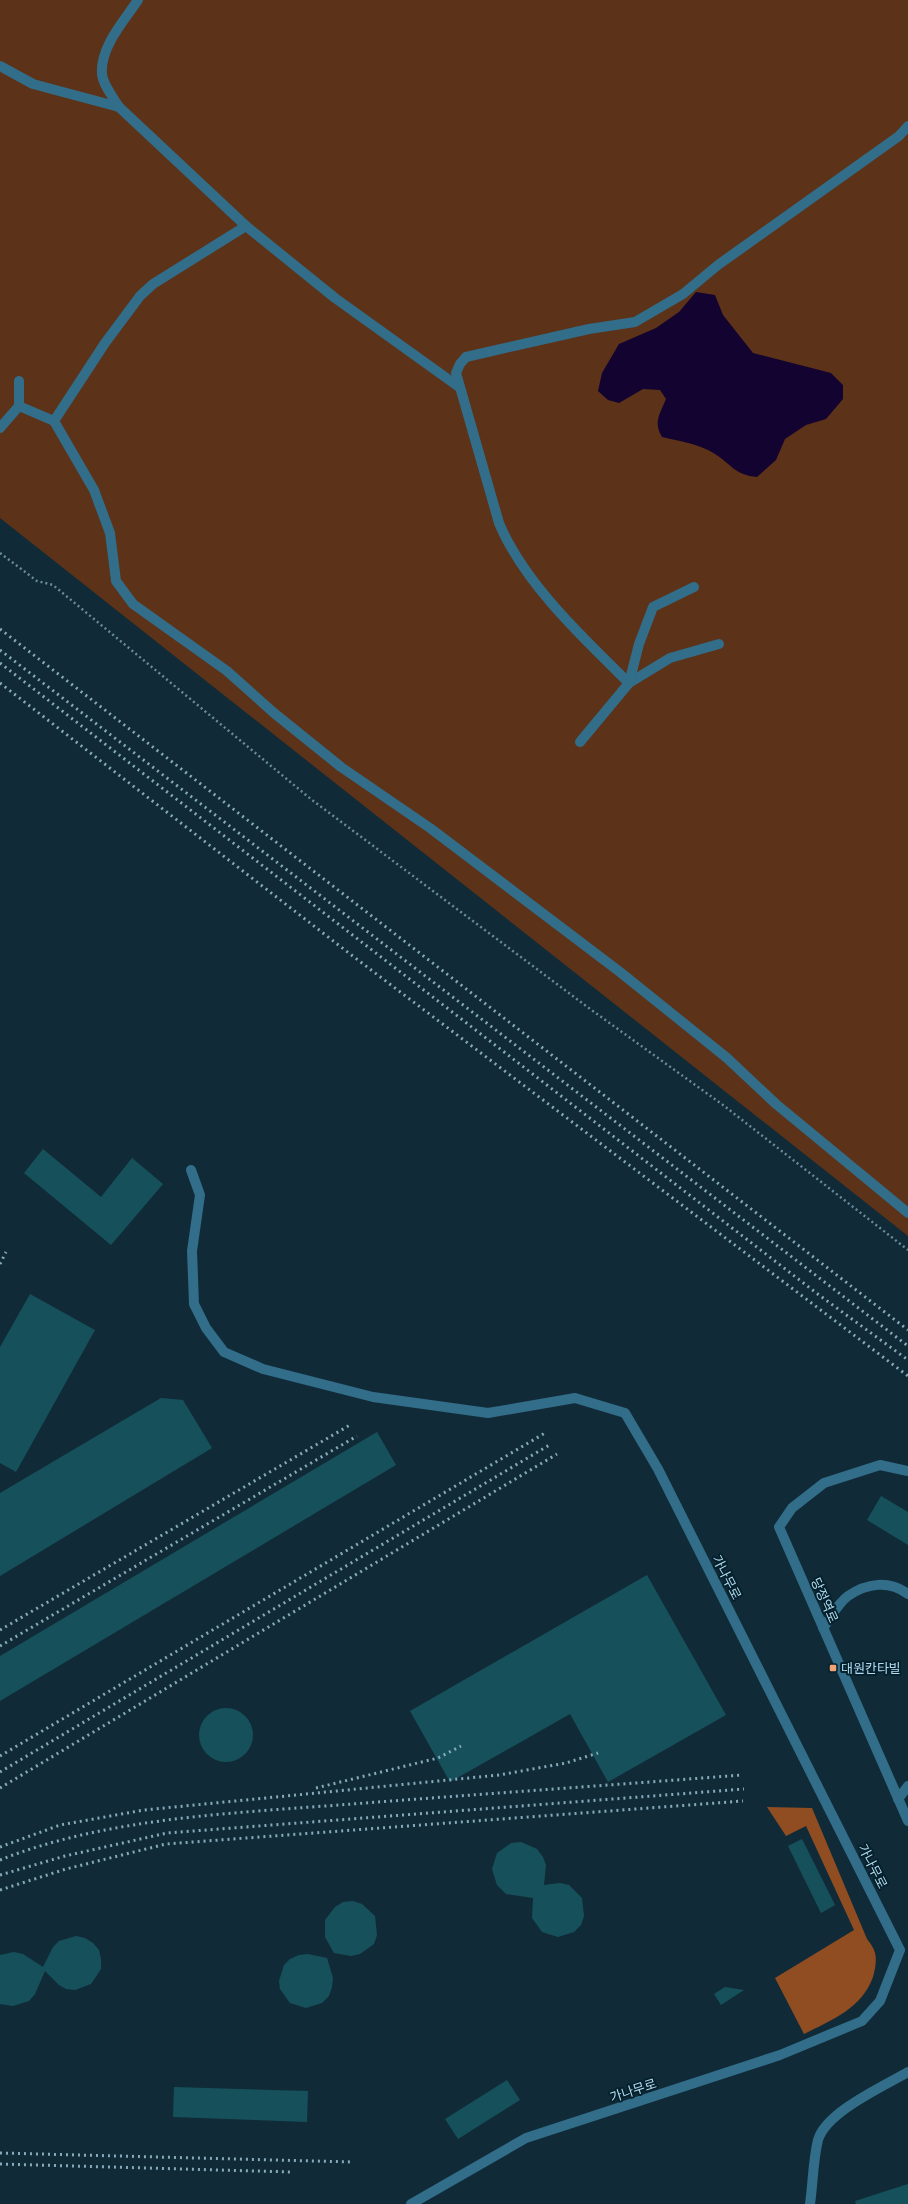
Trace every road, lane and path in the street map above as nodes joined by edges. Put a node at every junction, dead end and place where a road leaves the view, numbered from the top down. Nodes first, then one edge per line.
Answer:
1 (138, 0) edge
2 (0, 66) edge
3 (119, 107) junction
4 (908, 126) edge
5 (246, 226) junction
6 (18, 381) dead end
7 (459, 387) junction
8 (19, 406) junction
9 (54, 421) junction
10 (0, 428) edge
11 (0, 553) edge
12 (694, 587) dead end
13 (719, 644) dead end
14 (629, 683) junction
15 (580, 742) dead end
16 (191, 1170) dead end
17 (908, 1214) edge
18 (908, 1250) edge
19 (908, 1471) edge
20 (908, 1594) edge
21 (823, 1628) junction
22 (908, 1786) edge
23 (898, 1798) junction
24 (908, 1821) edge
25 (908, 2072) edge
26 (411, 2204) edge
27 (810, 2204) edge

1 - 3 street
2 - 3 street
3 - 5 street
4 - 7 street
5 - 7 street
5 - 9 street
6 - 8 street
7 - 14 street
8 - 9 street
8 - 10 street
9 - 17 street
11 - 18 path
12 - 14 street
13 - 14 street
14 - 15 street
16 - 26 street, 가나무로
19 - 21 street, 당정역로
20 - 21 street
21 - 23 street, 당정역로
22 - 23 street
23 - 24 street, 당정역로
25 - 27 street

